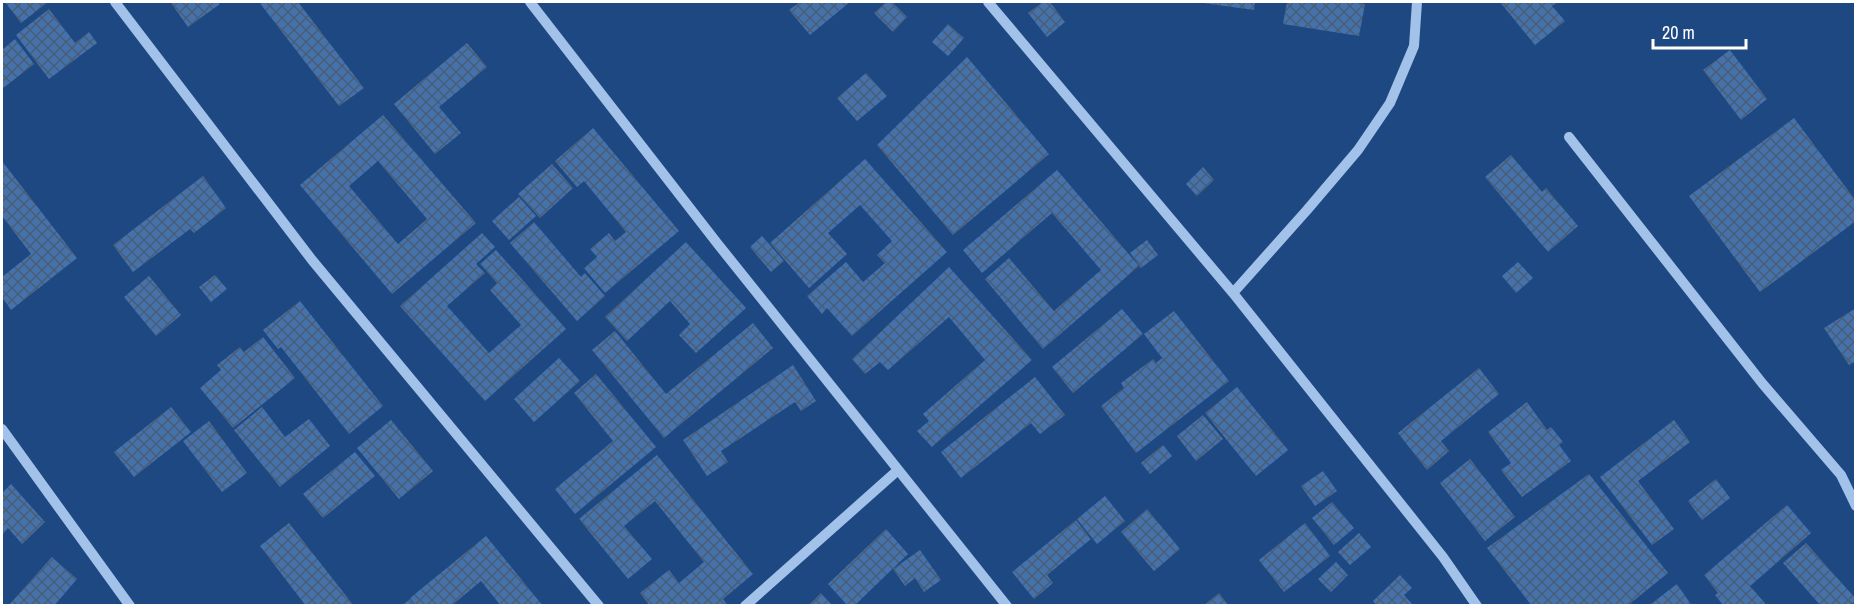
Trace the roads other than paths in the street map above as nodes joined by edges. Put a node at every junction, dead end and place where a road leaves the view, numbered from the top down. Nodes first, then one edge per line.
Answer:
1 (116, 2) edge
2 (530, 2) edge
3 (988, 2) edge
4 (1417, 2) edge
5 (1569, 137) dead end
6 (1233, 293) junction
7 (2, 429) edge
8 (898, 470) junction
9 (1856, 506) edge
10 (130, 606) edge
11 (599, 606) edge
12 (745, 606) edge
13 (1007, 606) edge
14 (1477, 606) edge

1 - 11 street
2 - 8 street
3 - 6 street
4 - 6 street
5 - 9 street
6 - 14 street
7 - 10 street
8 - 12 street
8 - 13 street

